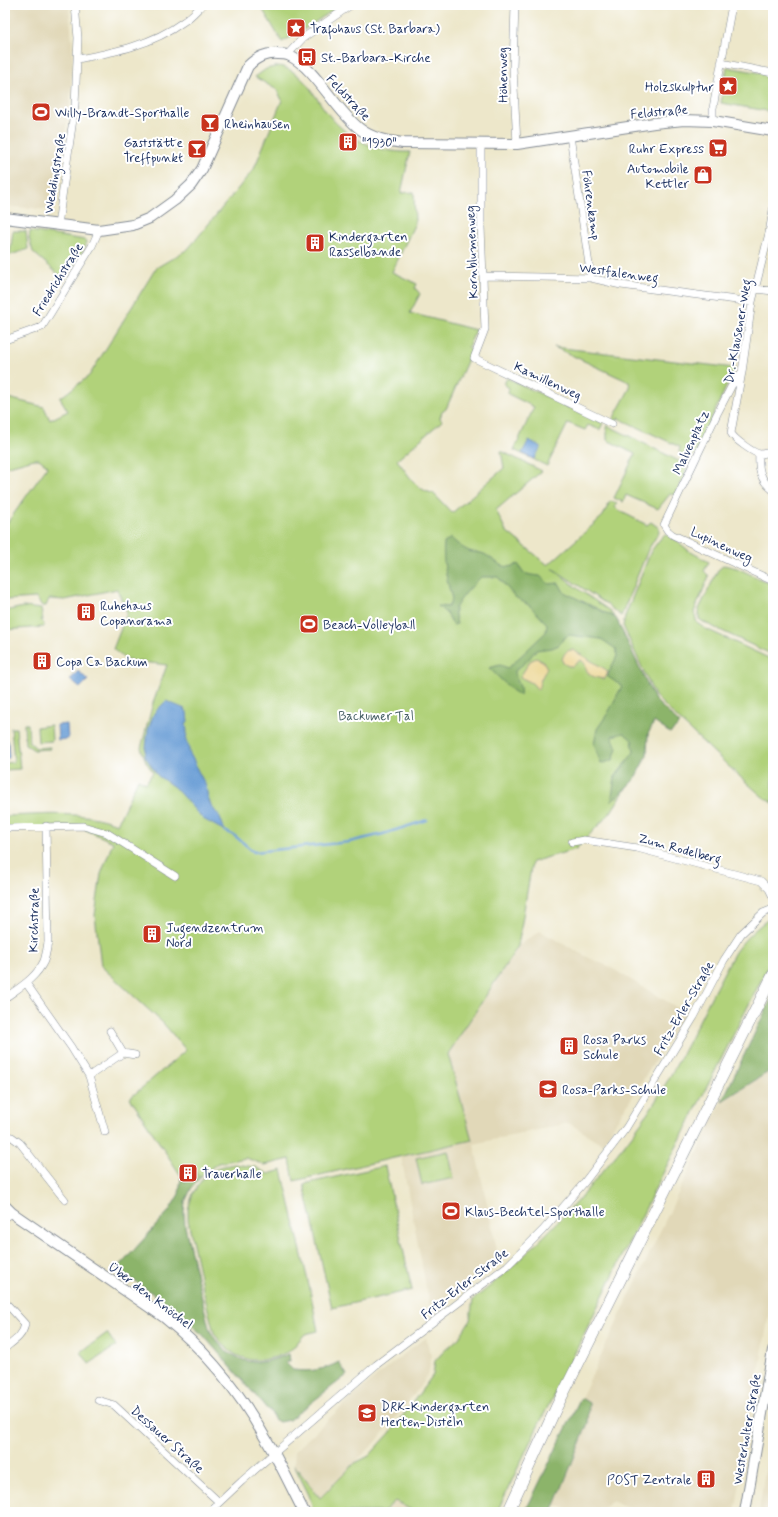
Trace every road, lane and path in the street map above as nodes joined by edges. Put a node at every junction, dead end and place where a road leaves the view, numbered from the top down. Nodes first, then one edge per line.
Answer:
1 (75, 5) edge
2 (202, 5) edge
3 (350, 5) edge
4 (515, 5) edge
5 (732, 5) edge
6 (288, 54) junction
7 (78, 59) junction
8 (721, 63) junction
9 (773, 73) edge
10 (713, 121) junction
11 (773, 131) edge
12 (570, 136) junction
13 (481, 143) junction
14 (517, 144) junction
15 (773, 210) edge
16 (5, 218) edge
17 (58, 225) junction
18 (99, 230) junction
19 (483, 276) junction
20 (591, 278) junction
21 (755, 289) junction
22 (773, 291) edge
23 (752, 302) junction
24 (5, 340) edge
25 (474, 358) joint
26 (742, 372) junction
27 (612, 424) dead end
28 (773, 452) edge
29 (759, 454) junction
30 (773, 490) edge
31 (664, 525) joint
32 (773, 581) edge
33 (46, 826) junction
34 (5, 828) edge
35 (572, 842) dead end
36 (175, 876) dead end
37 (773, 897) edge
38 (773, 909) edge
39 (773, 975) edge
40 (26, 983) junction
41 (5, 998) edge
42 (110, 1031) dead end
43 (123, 1053) junction
44 (135, 1055) dead end
45 (90, 1076) junction
46 (105, 1132) dead end
47 (5, 1135) edge
48 (65, 1200) dead end
49 (7, 1212) edge
50 (5, 1302) edge
51 (5, 1348) edge
52 (773, 1350) edge
53 (98, 1400) dead end
54 (274, 1453) junction
55 (220, 1502) junction
56 (209, 1512) edge
57 (304, 1512) edge
58 (508, 1512) edge
59 (745, 1512) edge

1 - 7 street, Weddingstraße
2 - 7 street
3 - 6 street
4 - 14 street, Höhenweg
5 - 8 street
6 - 13 main road, Feldstraße
6 - 18 main road
7 - 17 street, Weddingstraße
8 - 9 street
8 - 10 street
10 - 11 main road, Feldstraße
10 - 12 main road, Feldstraße
12 - 14 main road, Feldstraße
12 - 20 street, Föhrenkamp
13 - 14 main road, Feldstraße
13 - 19 street, Kornblumenweg
15 - 21 street, Dr.-Klausener-Weg
16 - 17 main road
17 - 18 main road
18 - 24 street, Friedrichstraße
19 - 20 street, Westfalenweg
19 - 25 street, Kornblumenweg
20 - 23 street, Westfalenweg
21 - 22 street
21 - 23 street, Dr.-Klausener-Weg
23 - 26 street, Dr.-Klausener-Weg
25 - 27 street, Kamillenweg
26 - 29 street, Dr.-Klausener-Weg
26 - 31 street, Malvenplatz
28 - 29 street
29 - 30 street
31 - 32 street, Lupinenweg
33 - 34 street
33 - 36 street
33 - 40 street, Kirchstraße
35 - 37 street, Zum Rodelberg
38 - 54 street, Fritz-Erler-Straße
39 - 58 main road
40 - 41 street, Kirchstraße
40 - 45 street
42 - 43 street
43 - 44 street
43 - 45 street
45 - 46 street
47 - 48 street
49 - 54 main road, Über den Knöchel
50 - 51 street
52 - 59 main road, Westerholter Straße
53 - 55 street, Dessauer Straße
54 - 55 street, Fritz-Erler-Straße
54 - 57 main road, Über den Knöchel
55 - 56 street, Fritz-Erler-Straße

